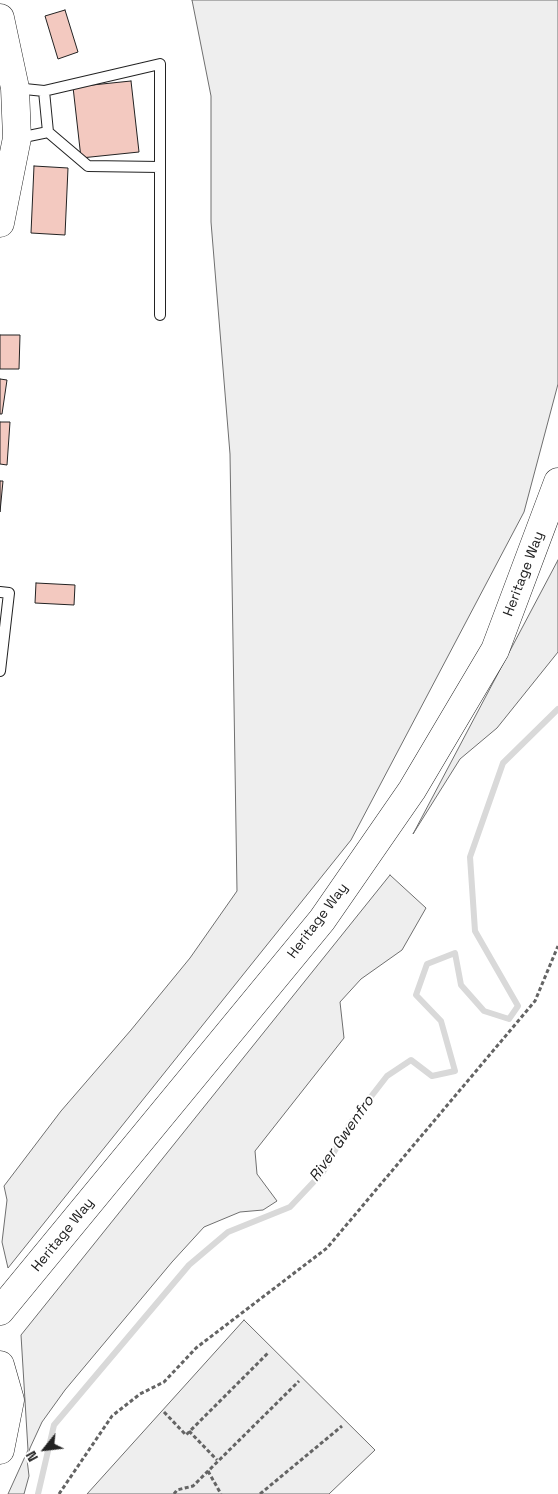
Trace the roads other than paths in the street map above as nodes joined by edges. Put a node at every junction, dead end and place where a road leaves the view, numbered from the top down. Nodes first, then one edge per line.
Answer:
1 (0, 18) edge
2 (15, 88) junction
3 (44, 90) junction
4 (48, 132) junction
5 (17, 138) junction
6 (160, 167) junction
7 (0, 223) edge
8 (160, 315) dead end
9 (558, 482) edge
10 (0, 592) edge
11 (0, 671) edge
12 (0, 1311) edge
13 (0, 1365) edge
14 (0, 1450) edge

1 - 2 street
2 - 3 lane
2 - 5 street
3 - 4 lane
3 - 6 lane
4 - 5 lane
4 - 6 lane
5 - 7 street
6 - 8 lane
9 - 12 street, Heritage Way
10 - 11 lane
13 - 14 street

